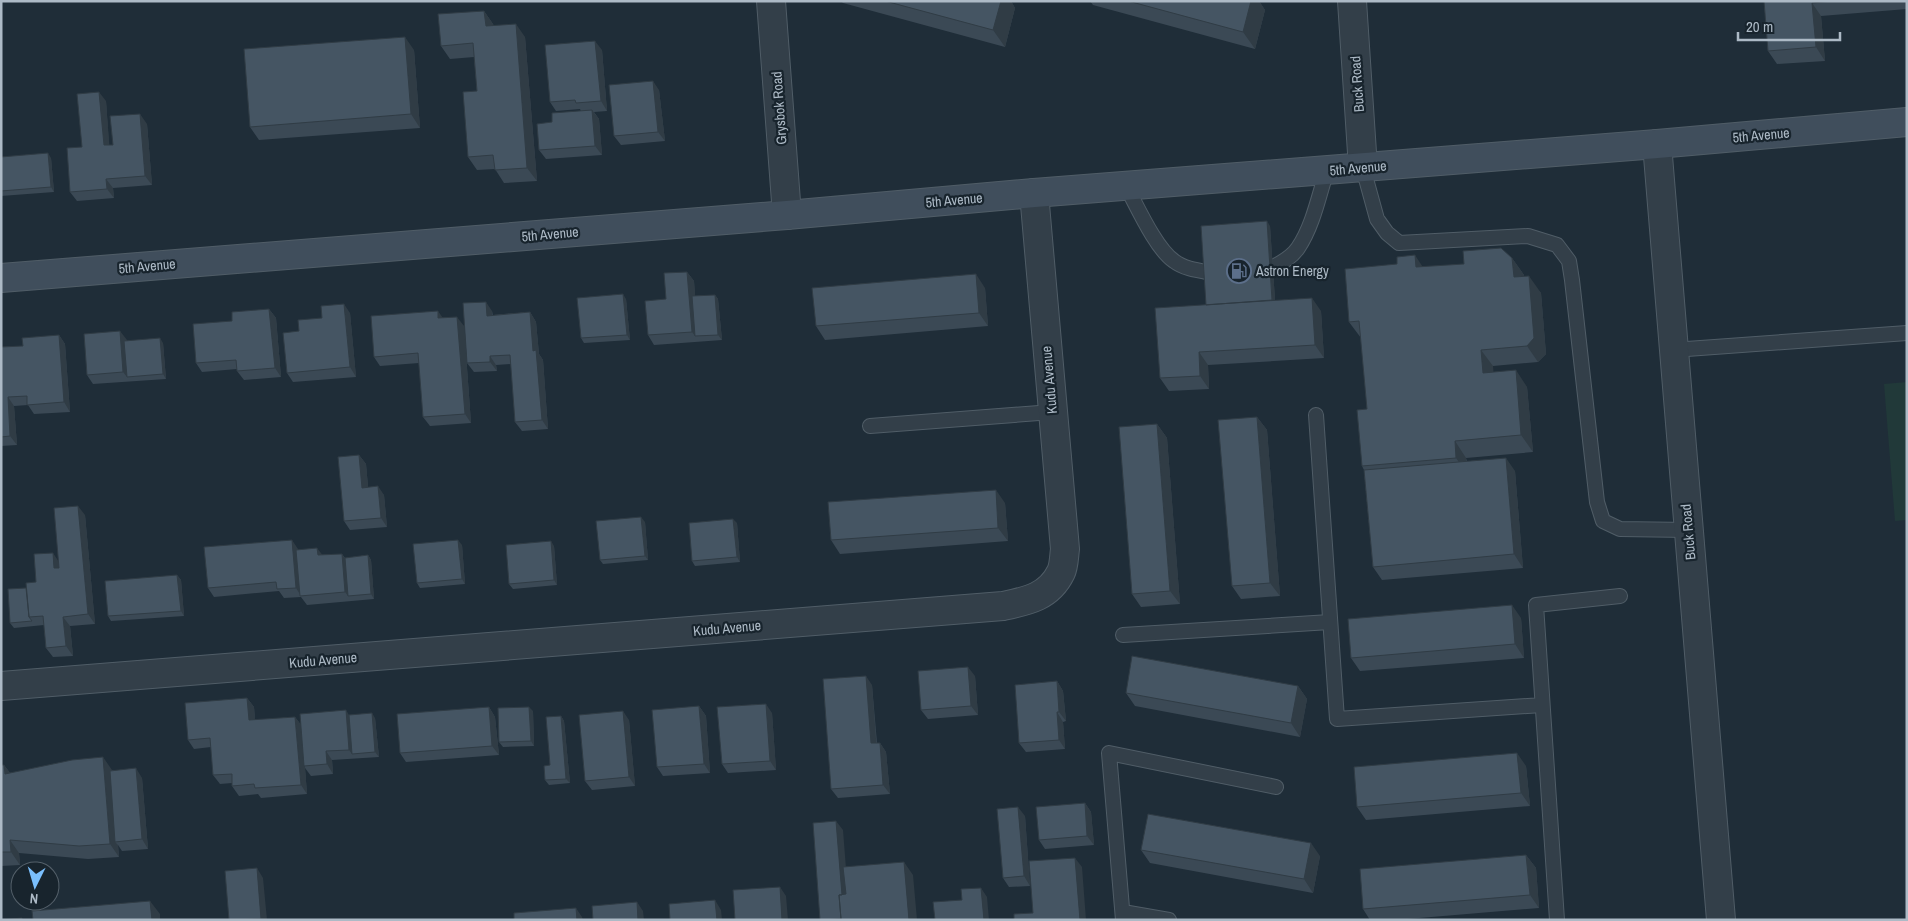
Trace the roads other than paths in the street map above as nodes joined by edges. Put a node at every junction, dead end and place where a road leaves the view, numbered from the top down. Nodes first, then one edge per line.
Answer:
1 (771, 1) edge
2 (1352, 1) edge
3 (1907, 122) edge
4 (1657, 144) junction
5 (1363, 168) junction
6 (1327, 170) junction
7 (1126, 186) junction
8 (1034, 193) junction
9 (787, 215) junction
10 (1273, 267) dead end
11 (1207, 272) edge
12 (1, 278) edge
13 (1907, 333) edge
14 (1673, 350) junction
15 (1052, 412) junction
16 (1316, 415) dead end
17 (870, 426) dead end
18 (1688, 530) junction
19 (1620, 596) dead end
20 (1330, 622) junction
21 (1123, 635) dead end
22 (1, 686) edge
23 (1542, 705) junction
24 (1276, 787) dead end
25 (1123, 916) edge
26 (1169, 920) edge
27 (1557, 920) edge
28 (1720, 920) edge

1 - 9 street, Grysbok Road
2 - 5 street, Buck Road
3 - 4 main road, 5th Avenue
4 - 5 main road, 5th Avenue
4 - 14 street, Buck Road
5 - 6 main road, 5th Avenue
5 - 18 lane
6 - 7 main road, 5th Avenue
6 - 10 lane
7 - 8 main road, 5th Avenue
7 - 11 lane
8 - 9 main road, 5th Avenue
8 - 15 street, Kudu Avenue
9 - 12 main road, 5th Avenue
13 - 14 lane
14 - 18 street, Buck Road
15 - 17 lane
15 - 22 street, Kudu Avenue
16 - 20 lane
18 - 28 street, Buck Road
19 - 23 lane
20 - 21 lane
20 - 23 lane
23 - 27 lane
24 - 25 lane
25 - 26 lane

